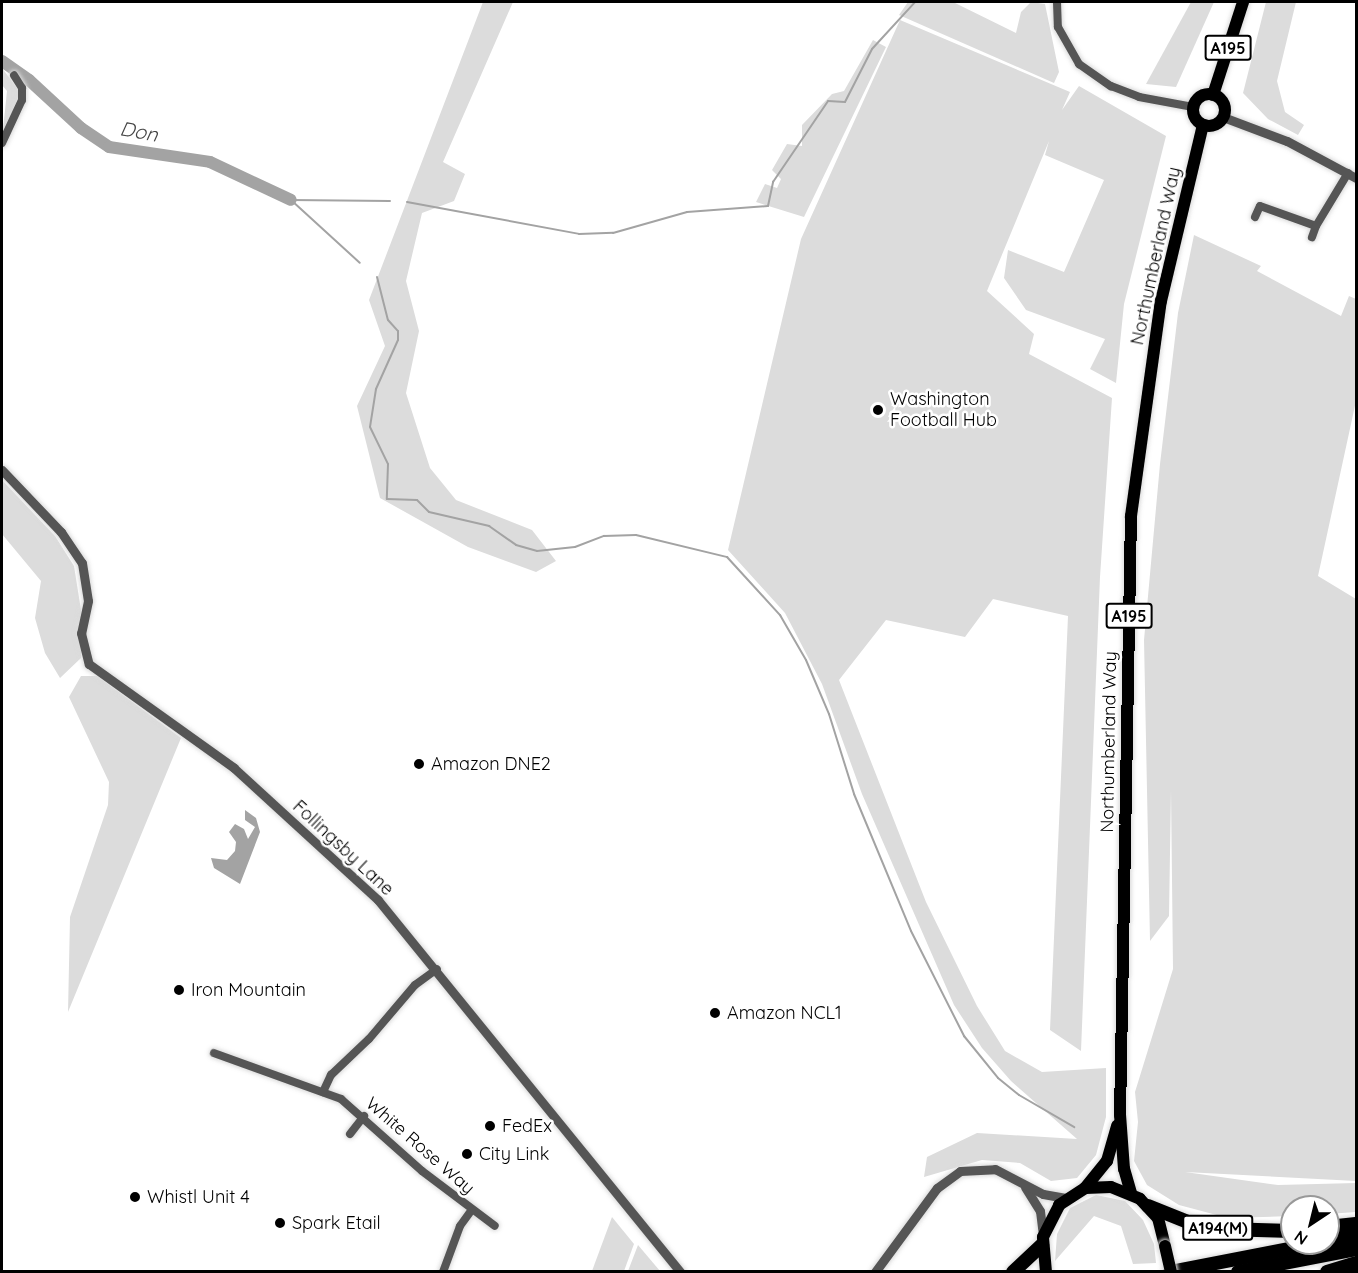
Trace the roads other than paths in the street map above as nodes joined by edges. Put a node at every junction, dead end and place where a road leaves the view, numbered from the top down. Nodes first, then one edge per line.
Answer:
1 (1057, 2) edge
2 (1243, 2) edge
3 (14, 75) dead end
4 (1213, 95) junction
5 (1193, 107) junction
6 (1223, 117) junction
7 (1203, 125) junction
8 (2, 143) edge
9 (1352, 176) edge
10 (1255, 217) dead end
11 (1316, 226) junction
12 (1312, 237) dead end
13 (2, 470) edge
14 (437, 969) junction
15 (214, 1053) dead end
16 (323, 1092) junction
17 (1120, 1115) junction
18 (364, 1116) junction
19 (350, 1134) dead end
20 (1022, 1182) junction
21 (1085, 1188) junction
22 (1131, 1193) junction
23 (1066, 1198) junction
24 (1148, 1206) junction
25 (471, 1210) junction
26 (1356, 1224) edge
27 (495, 1226) dead end
28 (1340, 1226) edge
29 (1280, 1231) edge
30 (1356, 1236) edge
31 (1340, 1239) edge
32 (1042, 1241) junction
33 (1356, 1249) edge
34 (1280, 1251) edge
35 (1356, 1263) edge
36 (1045, 1268) edge
37 (443, 1272) edge
38 (680, 1272) edge
39 (875, 1272) edge
40 (1013, 1272) edge
41 (1170, 1272) edge
42 (1238, 1272) edge
43 (1328, 1272) edge

1 - 5 street
2 - 4 main road, A195
3 - 8 street
4 - 5 main road
4 - 6 main road
5 - 7 main road
6 - 7 main road
6 - 9 street
7 - 17 main road, Northumberland Way / A195
9 - 11 street
10 - 11 street
11 - 12 street
13 - 14 street, Follingsby Lane
14 - 16 street
14 - 38 street, Follingsby Lane
15 - 16 street, White Rose Way
16 - 18 street, White Rose Way
17 - 21 main road, Northumberland Way / A195
17 - 22 main road, Northumberland Way / A195
18 - 19 street
18 - 25 street, White Rose Way
20 - 23 street
20 - 32 street
20 - 39 street
21 - 22 main road
21 - 23 main road
22 - 24 main road
23 - 32 main road
24 - 29 highway, A194(M)
24 - 41 main road, bridge
25 - 27 street, White Rose Way
25 - 37 street
26 - 28 highway
30 - 31 highway
32 - 36 main road
32 - 40 highway
33 - 42 highway
34 - 41 highway, A194(M)
35 - 43 highway

